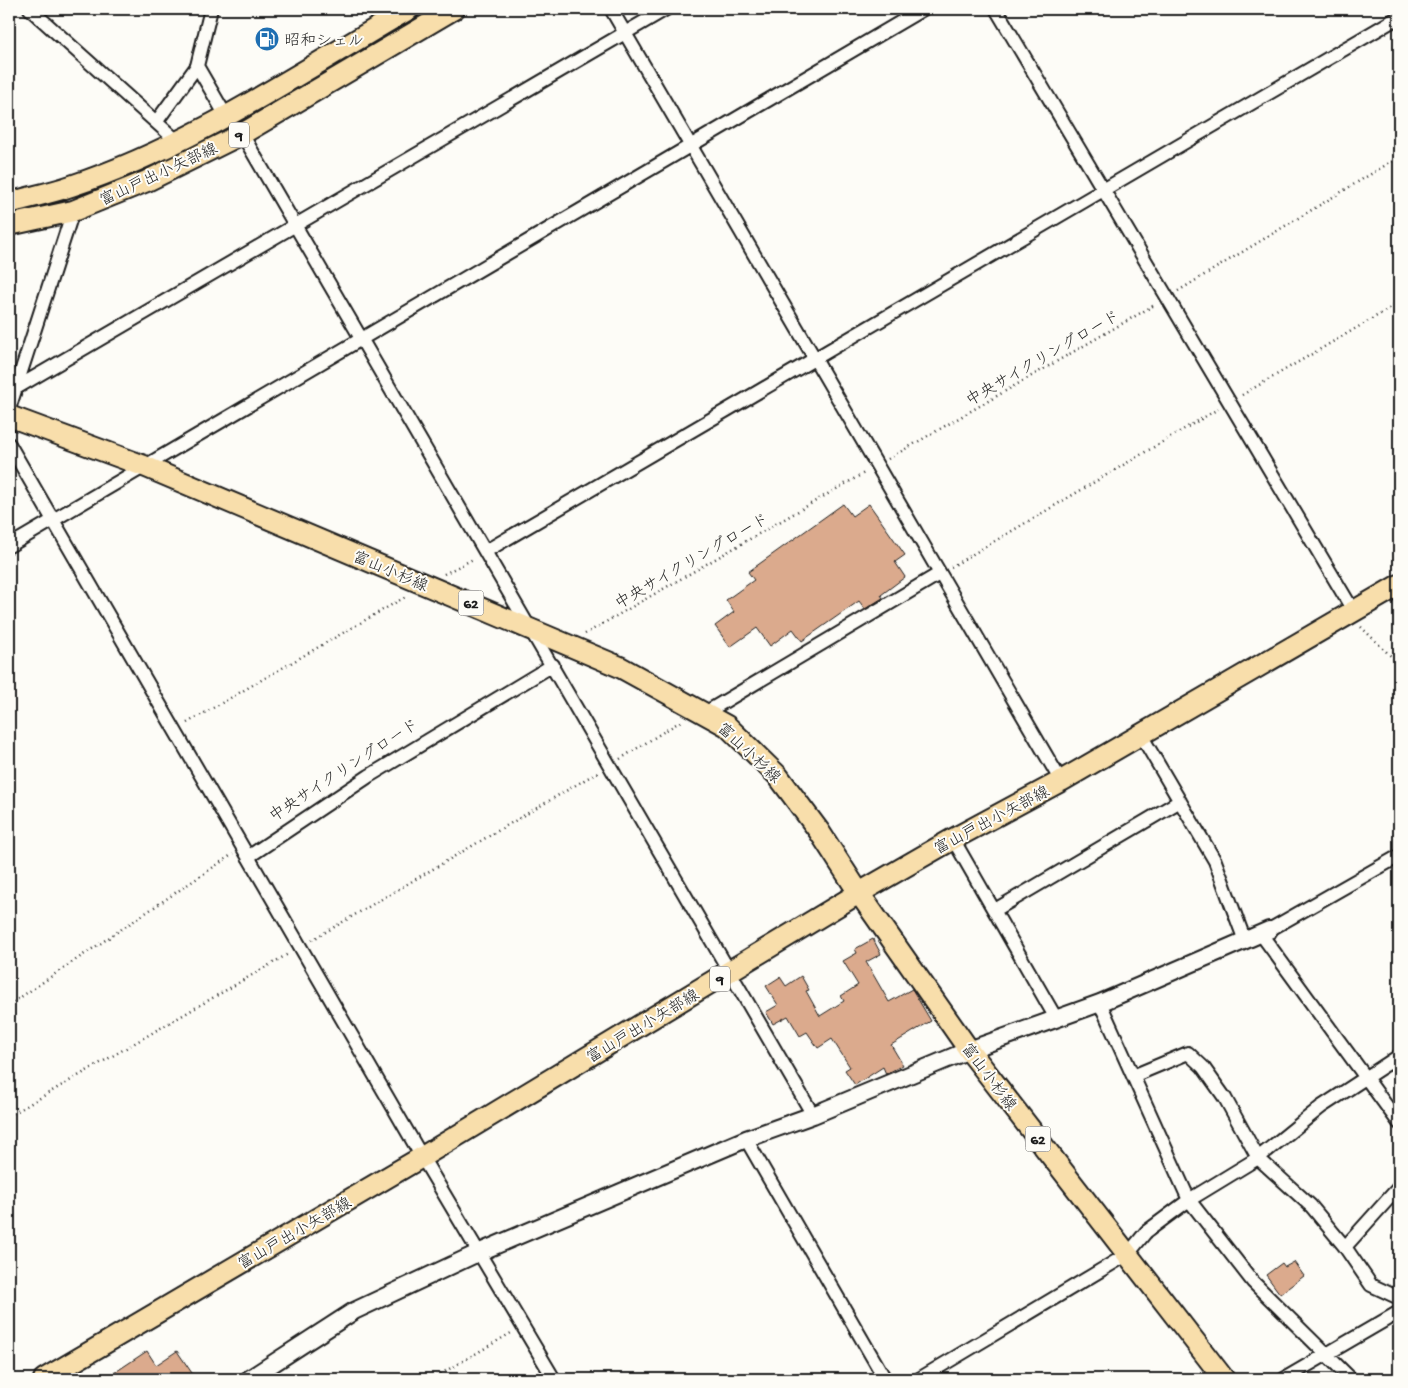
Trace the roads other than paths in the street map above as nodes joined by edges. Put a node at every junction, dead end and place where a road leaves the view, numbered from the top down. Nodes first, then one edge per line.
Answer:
1 (30, 9) edge
2 (211, 9) edge
3 (409, 9) edge
4 (454, 9) edge
5 (611, 9) edge
6 (666, 9) edge
7 (923, 9) edge
8 (996, 9) edge
9 (1399, 17) edge
10 (625, 33) junction
11 (198, 66) junction
12 (226, 116) junction
13 (157, 121) junction
14 (242, 134) junction
15 (177, 141) junction
16 (690, 145) junction
17 (1103, 188) junction
18 (9, 202) edge
19 (73, 211) junction
20 (9, 225) edge
21 (295, 225) junction
22 (361, 338) junction
23 (814, 358) junction
24 (16, 388) junction
25 (9, 409) edge
26 (9, 416) edge
27 (9, 444) edge
28 (144, 466) junction
29 (52, 520) junction
30 (9, 546) edge
31 (486, 552) junction
32 (939, 574) junction
33 (1399, 585) edge
34 (1351, 613) junction
35 (532, 629) junction
36 (553, 665) junction
37 (702, 711) junction
38 (1141, 735) junction
39 (1060, 782) junction
40 (1180, 801) junction
41 (953, 839) junction
42 (245, 852) junction
43 (1399, 856) edge
44 (859, 893) junction
45 (995, 910) junction
46 (1265, 932) junction
47 (1245, 940) junction
48 (730, 972) junction
49 (1100, 1003) junction
50 (1057, 1020) junction
51 (969, 1050) junction
52 (1399, 1056) edge
53 (1133, 1076) junction
54 (1367, 1077) junction
55 (813, 1115) junction
56 (1399, 1123) edge
57 (746, 1139) junction
58 (422, 1157) junction
59 (1258, 1158) junction
60 (1399, 1187) edge
61 (1189, 1200) junction
62 (1345, 1247) junction
63 (480, 1252) junction
64 (1128, 1254) junction
65 (1399, 1298) edge
66 (1399, 1312) edge
67 (1326, 1354) junction
68 (44, 1379) edge
69 (249, 1379) edge
70 (554, 1379) edge
71 (885, 1379) edge
72 (919, 1379) edge
73 (1224, 1379) edge
74 (1284, 1379) edge
75 (1351, 1379) edge

1 - 13 street
2 - 11 street
3 - 12 main road, 富山戸出小矢部線 / 9
4 - 14 main road, 富山戸出小矢部線 / 9
5 - 10 street
6 - 10 street
7 - 16 street
8 - 17 street
9 - 17 street
10 - 16 street
10 - 21 street
11 - 12 street
11 - 13 street
12 - 15 main road, 富山戸出小矢部線 / 9
13 - 15 street
14 - 19 main road, 富山戸出小矢部線 / 9
14 - 21 street
15 - 18 main road, 富山戸出小矢部線 / 9
16 - 22 street
16 - 23 street
17 - 23 street
17 - 34 street
19 - 20 main road, 富山戸出小矢部線 / 9
19 - 24 street
21 - 22 street
21 - 24 street
22 - 28 street
22 - 31 street
23 - 31 street
23 - 32 street
24 - 25 street
26 - 28 main road, 富山小杉線 / 62
27 - 29 street
28 - 29 street
28 - 35 main road, 富山小杉線 / 62
29 - 30 street
29 - 42 street
31 - 35 street
32 - 37 street
32 - 39 street
33 - 34 main road, 富山戸出小矢部線 / 9
34 - 38 main road, 富山戸出小矢部線 / 9
35 - 36 street
35 - 37 main road, 富山小杉線 / 62
36 - 42 street
36 - 48 street
37 - 44 main road, 富山小杉線 / 62
38 - 39 main road, 富山戸出小矢部線 / 9
38 - 40 street
39 - 41 main road, 富山戸出小矢部線 / 9
40 - 45 street
40 - 47 street
41 - 44 main road, 富山戸出小矢部線 / 9
41 - 45 street
42 - 58 street
43 - 46 street
44 - 48 main road, 富山戸出小矢部線 / 9
44 - 51 main road, 富山小杉線 / 62
45 - 50 street
46 - 47 street
46 - 54 street
47 - 49 street
48 - 55 street
48 - 58 main road, 富山戸出小矢部線 / 9
49 - 50 street
49 - 53 street
50 - 51 street
51 - 55 street
51 - 64 main road, 富山小杉線 / 62
52 - 54 street
53 - 59 street
53 - 61 street
54 - 56 street
54 - 59 street
55 - 57 street
57 - 63 street
57 - 71 street
58 - 63 street
58 - 68 main road, 富山戸出小矢部線 / 9
59 - 61 street
59 - 62 street
60 - 62 street
61 - 64 street
61 - 67 street
62 - 65 street
63 - 69 street
63 - 70 street
64 - 72 street
64 - 73 main road, 富山小杉線 / 62
66 - 67 street
67 - 74 street
67 - 75 street

